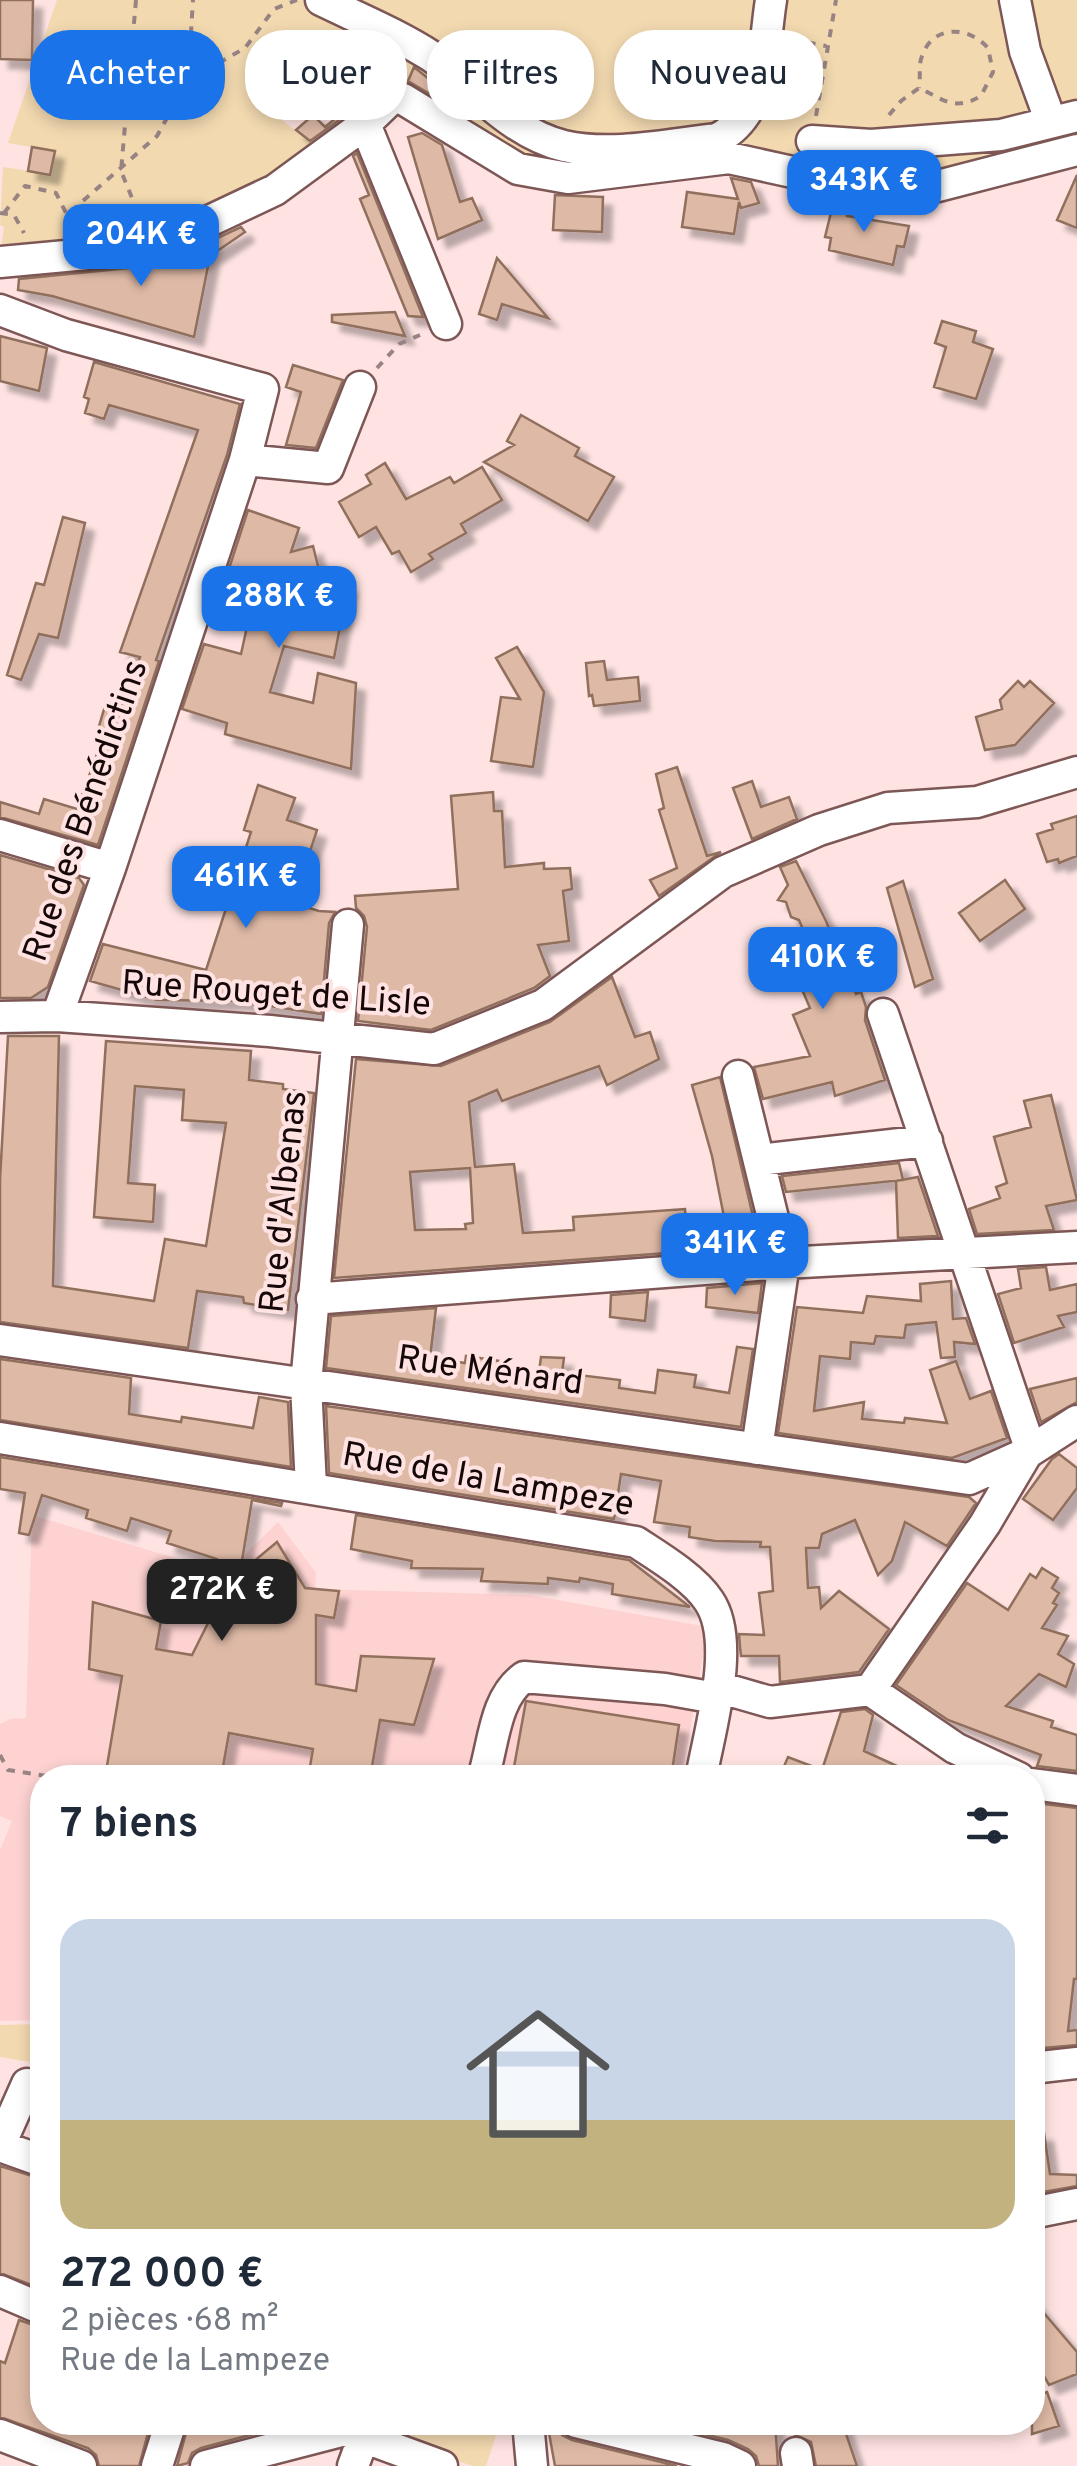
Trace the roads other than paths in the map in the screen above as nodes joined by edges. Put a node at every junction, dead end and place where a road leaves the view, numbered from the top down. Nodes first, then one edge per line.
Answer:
1 (321, 0) edge
2 (771, 0) edge
3 (1015, 0) edge
4 (1064, 119) edge
5 (365, 124) junction
6 (812, 141) road end
7 (1077, 150) edge
8 (0, 262) edge
9 (0, 310) edge
10 (446, 324) road end
11 (360, 386) road end
12 (245, 460) junction
13 (1077, 772) edge
14 (0, 835) edge
15 (110, 868) junction
16 (348, 924) dead end
17 (884, 1014) dead end
18 (57, 1016) junction
19 (0, 1017) edge
20 (340, 1040) junction
21 (738, 1076) dead end
22 (926, 1141) junction
23 (758, 1160) junction
24 (1077, 1246) edge
25 (964, 1252) junction
26 (784, 1263) junction
27 (312, 1299) junction
28 (0, 1340) edge
29 (306, 1384) junction
30 (1077, 1421) edge
31 (0, 1438) edge
32 (757, 1449) junction
33 (1029, 1450) junction
34 (969, 1478) junction
35 (311, 1487) junction
36 (1000, 1498) junction
37 (870, 1690) junction
38 (717, 1692) junction
39 (954, 1763) edge
40 (486, 1765) edge
41 (703, 1765) edge
42 (1045, 1789) edge
43 (1077, 1790) edge
44 (1077, 2063) edge
45 (1045, 2067) edge
46 (23, 2084) edge
47 (0, 2146) edge
48 (30, 2157) edge
49 (1077, 2204) edge
50 (1045, 2210) edge
51 (0, 2291) edge
52 (30, 2304) edge
53 (0, 2435) edge
54 (167, 2435) edge
55 (319, 2435) edge
56 (346, 2435) edge
57 (363, 2435) edge
58 (529, 2435) edge
59 (629, 2435) edge
60 (81, 2466) edge
61 (157, 2466) edge
62 (206, 2466) edge
63 (353, 2466) edge
64 (442, 2466) edge
65 (532, 2466) edge
66 (740, 2466) edge

1 - 2 street
3 - 4 street
4 - 6 street
5 - 7 street
5 - 8 street
5 - 10 street
9 - 12 street, Rue des Bénédictins
11 - 12 street
12 - 15 street, Rue des Bénédictins
13 - 20 street, Rue Rouget de Lisle
14 - 15 street
15 - 18 street, Rue des Bénédictins
16 - 20 street, Rue d'Albenas
17 - 22 street
18 - 19 street, Rue Rouget de Lisle
18 - 20 street, Rue Rouget de Lisle
20 - 27 street, Rue d'Albenas
21 - 23 street
22 - 23 street
22 - 25 street
23 - 26 street
24 - 25 street
25 - 26 street
25 - 33 street
26 - 27 street
26 - 32 street
27 - 29 street, Rue d'Albenas
28 - 29 street, Rue Ménard
29 - 32 street, Rue Ménard
29 - 35 street, Rue d'Albenas
30 - 33 street
31 - 35 street, Rue de la Lampeze
32 - 34 street, Rue Ménard
33 - 34 street
33 - 36 street
34 - 36 street, Rue Ménard
35 - 38 street, Rue de la Lampeze
36 - 37 street
37 - 38 street
37 - 39 street
38 - 40 street
38 - 41 street, Rue de la Lampeze
42 - 43 street
44 - 45 street
46 - 47 street
47 - 48 street
49 - 50 street
51 - 52 street
53 - 60 street
54 - 61 street
55 - 62 street
56 - 63 street
57 - 64 street
58 - 65 street
59 - 66 street

